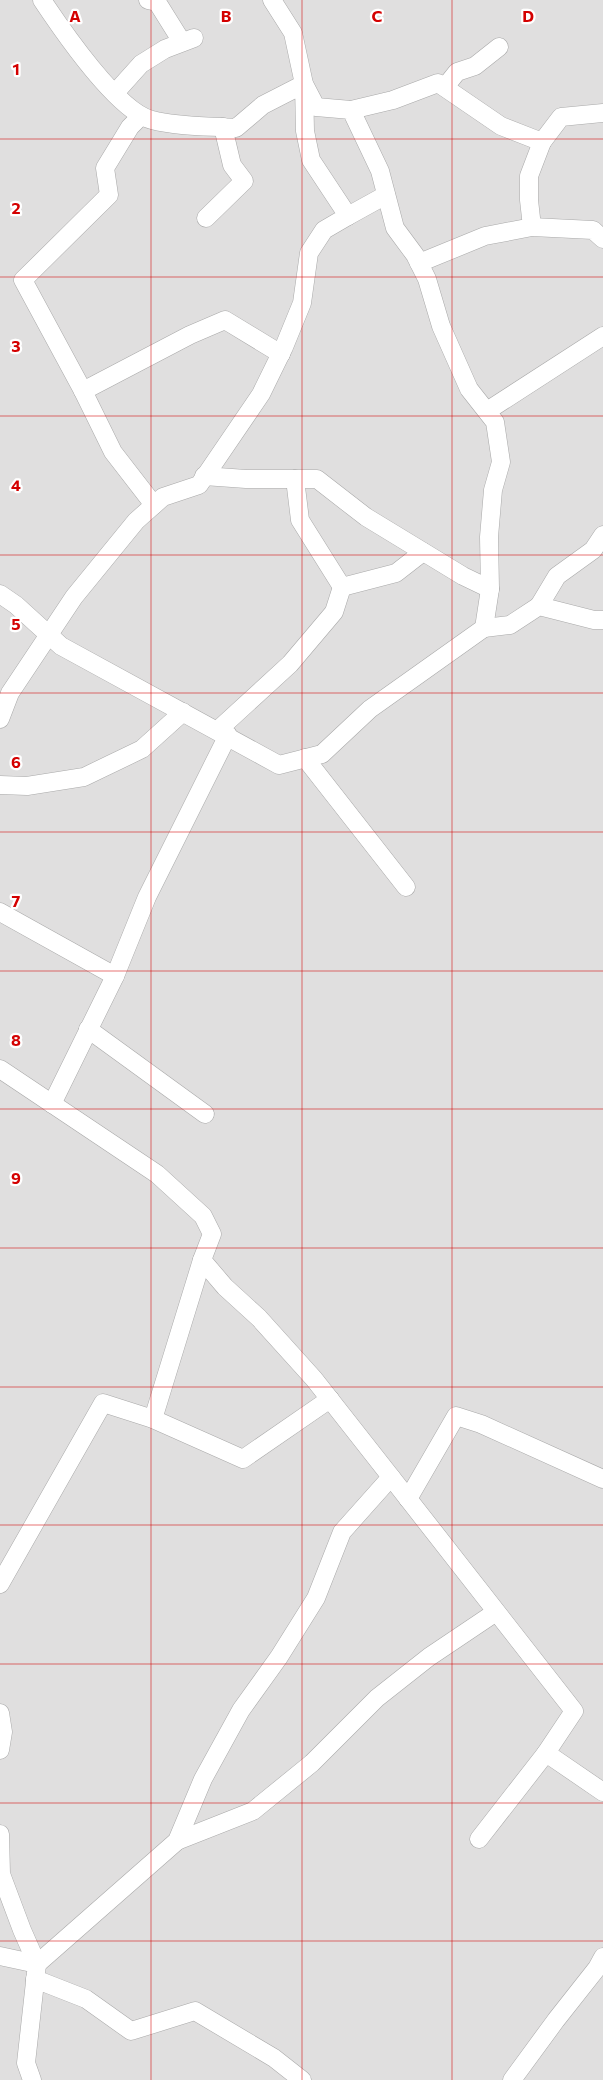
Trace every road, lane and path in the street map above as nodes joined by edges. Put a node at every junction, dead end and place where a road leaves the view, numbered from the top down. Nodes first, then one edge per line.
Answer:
1 (42, 0) edge
2 (148, 0) edge
3 (272, 0) edge
4 (499, 47) dead end
5 (304, 84) junction
6 (445, 87) junction
7 (115, 93) junction
8 (350, 110) junction
9 (603, 113) edge
10 (141, 116) junction
11 (223, 127) junction
12 (542, 142) junction
13 (386, 195) junction
14 (348, 216) junction
15 (206, 218) dead end
16 (532, 227) junction
17 (600, 232) edge
18 (420, 263) junction
19 (603, 336) edge
20 (281, 354) junction
21 (83, 391) junction
22 (486, 411) junction
23 (204, 476) junction
24 (295, 479) junction
25 (154, 505) junction
26 (603, 535) edge
27 (423, 552) junction
28 (342, 587) junction
29 (490, 589) junction
30 (0, 594) edge
31 (539, 606) junction
32 (603, 620) edge
33 (484, 628) junction
34 (49, 634) junction
35 (183, 712) junction
36 (0, 719) edge
37 (223, 733) junction
38 (305, 758) junction
39 (0, 785) edge
40 (406, 886) dead end
41 (0, 912) edge
42 (115, 976) junction
43 (88, 1029) junction
44 (0, 1069) edge
45 (52, 1104) junction
46 (205, 1114) dead end
47 (202, 1260) junction
48 (330, 1399) junction
49 (153, 1419) junction
50 (390, 1477) junction
51 (603, 1479) edge
52 (408, 1499) junction
53 (0, 1584) edge
54 (496, 1612) junction
55 (0, 1713) edge
56 (0, 1750) edge
57 (546, 1753) junction
58 (603, 1792) edge
59 (0, 1834) edge
60 (479, 1839) dead end
61 (177, 1841) junction
62 (0, 1956) edge
63 (603, 1957) edge
64 (36, 1971) junction
65 (32, 2080) edge
66 (302, 2080) edge
67 (512, 2080) edge

1 - 7 street
2 - 7 street
3 - 5 street
4 - 6 street
5 - 8 street
5 - 11 street
5 - 14 street
6 - 8 street
6 - 12 street
7 - 10 street
8 - 13 street
9 - 12 street
10 - 11 street
10 - 21 street
11 - 15 street
12 - 16 street
13 - 14 street
13 - 18 street
14 - 20 street
16 - 17 street
16 - 18 street
18 - 22 street
19 - 22 street
20 - 21 street
20 - 23 street
21 - 25 street
22 - 29 street
23 - 24 street
23 - 25 street
24 - 27 street
24 - 28 street
25 - 34 street
26 - 31 street
27 - 28 street
27 - 29 street
28 - 37 street
29 - 33 street
30 - 34 street
31 - 32 street
31 - 33 street
33 - 38 street
34 - 35 street
34 - 36 street
35 - 37 street
35 - 39 street
37 - 38 street
37 - 42 street
38 - 40 street
41 - 42 street
42 - 43 street
43 - 45 street
43 - 46 street
44 - 45 street
45 - 47 street
47 - 48 street
47 - 49 street
48 - 49 street
48 - 50 street
49 - 53 street
50 - 52 street
50 - 61 street
51 - 52 street
52 - 54 street
54 - 57 street
54 - 61 street
55 - 56 street
57 - 58 street
57 - 60 street
59 - 64 street
61 - 64 street
62 - 64 street
63 - 67 street
64 - 65 street
64 - 66 street

